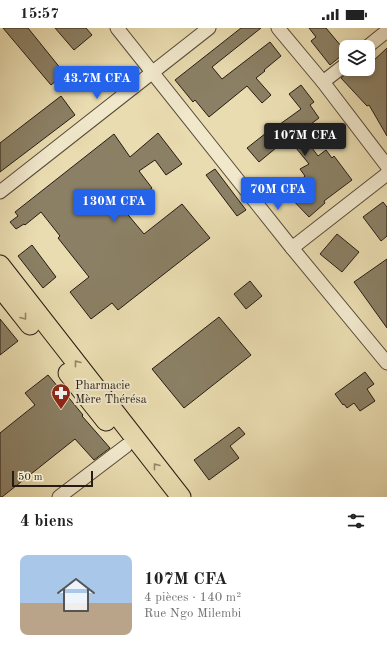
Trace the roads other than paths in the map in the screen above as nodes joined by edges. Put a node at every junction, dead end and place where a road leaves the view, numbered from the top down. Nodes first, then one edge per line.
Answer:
1 (117, 28) edge
2 (209, 28) edge
3 (278, 28) edge
4 (387, 31) edge
5 (375, 41) edge
6 (339, 69) edge
7 (152, 72) junction
8 (323, 82) junction
9 (387, 166) edge
10 (387, 174) edge
11 (0, 192) edge
12 (292, 248) junction
13 (0, 265) edge
14 (0, 287) edge
15 (387, 363) edge
16 (126, 446) junction
17 (59, 497) edge
18 (164, 497) edge
19 (181, 497) edge

1 - 7 street
2 - 7 street
3 - 8 street
4 - 5 street
6 - 8 street
7 - 11 street
7 - 12 street
8 - 9 street
10 - 12 street
12 - 15 street
19 -> 13 highway
14 -> 16 highway
16 - 17 street
16 - 18 highway

